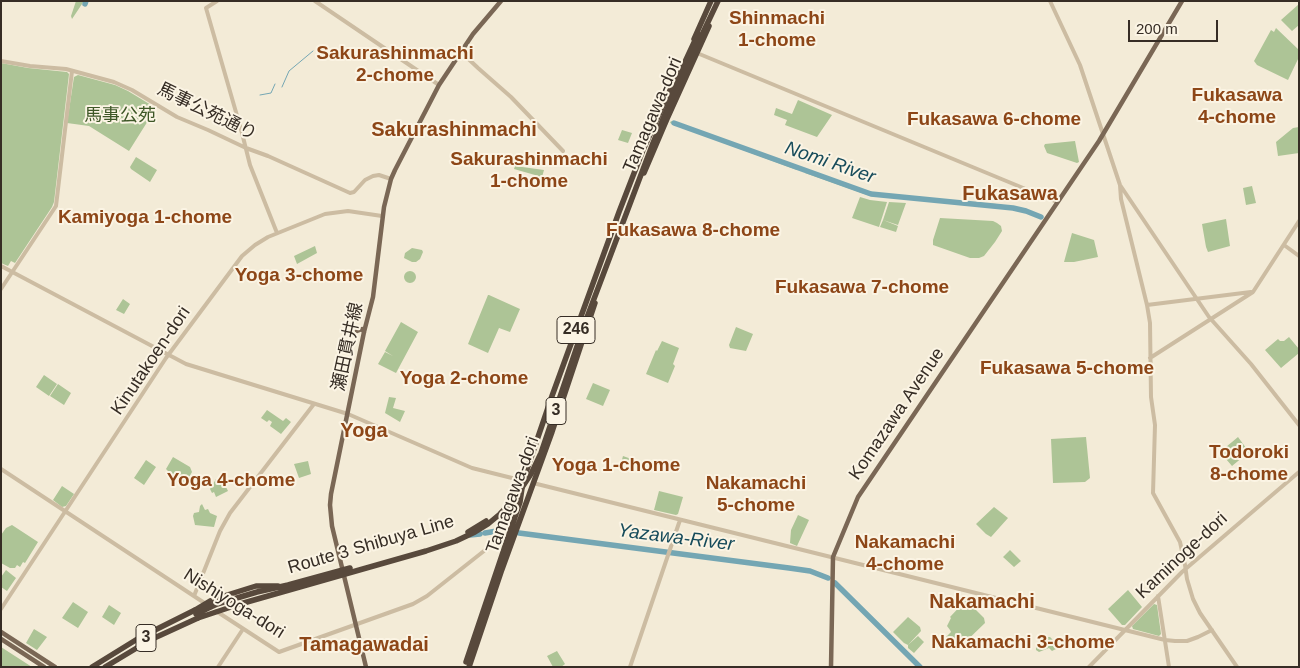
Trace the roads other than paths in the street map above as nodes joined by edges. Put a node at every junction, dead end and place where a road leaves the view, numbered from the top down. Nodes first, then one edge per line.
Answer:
1 (216, 1) edge
2 (315, 1) edge
3 (501, 1) edge
4 (713, 1) edge
5 (719, 1) edge
6 (1050, 1) edge
7 (1182, 1) edge
8 (460, 51) junction
9 (697, 53) junction
10 (1, 61) edge
11 (72, 71) junction
12 (439, 85) junction
13 (1103, 134) junction
14 (246, 148) junction
15 (563, 151) dead end
16 (391, 179) junction
17 (1120, 186) junction
18 (1058, 202) junction
19 (382, 216) junction
20 (1299, 221) edge
21 (277, 233) junction
22 (1284, 245) junction
23 (1299, 256) edge
24 (1, 266) edge
25 (12, 272) junction
26 (1, 289) edge
27 (1254, 292) junction
28 (1197, 299) junction
29 (1147, 305) junction
30 (1211, 319) junction
31 (357, 331) dead end
32 (364, 332) junction
33 (168, 355) junction
34 (1150, 358) junction
35 (314, 404) junction
36 (348, 414) junction
37 (1299, 425) edge
38 (1, 469) edge
39 (1299, 472) edge
40 (523, 481) junction
41 (532, 483) junction
42 (66, 512) junction
43 (680, 520) junction
44 (489, 547) dead end
45 (833, 557) junction
46 (1185, 569) junction
47 (288, 585) junction
48 (194, 596) junction
49 (224, 596) junction
50 (1158, 596) junction
51 (240, 604) junction
52 (1, 609) edge
53 (196, 614) junction
54 (356, 625) junction
55 (243, 629) junction
56 (1125, 630) junction
57 (1212, 630) junction
58 (1, 632) edge
59 (1, 639) edge
60 (1165, 640) junction
61 (467, 665) edge
62 (55, 666) edge
63 (111, 666) edge
64 (44, 667) edge
65 (92, 667) edge
66 (98, 667) edge
67 (105, 667) edge
68 (218, 667) edge
69 (366, 667) edge
70 (630, 667) edge
71 (831, 667) edge
72 (1089, 667) edge
73 (1169, 667) edge
74 (1237, 667) edge

1 - 14 street
2 - 12 street
3 - 8 main road, 瀬田貫井線
4 - 40 highway, Tamagawa-dori / 246
4 - 47 highway, Route 3 Shibuya Line / 3, bridge
5 - 9 highway, Tamagawa-dori / 246
5 - 51 highway, Route 3 Shibuya Line / 3, bridge
6 - 13 street
7 - 13 main road
8 - 12 main road, 瀬田貫井線
8 - 15 street
9 - 18 street
9 - 41 highway, Tamagawa-dori / 246
10 - 11 street, 馬事公苑通り
11 - 14 street, 馬事公苑通り
11 - 25 street
12 - 16 main road, 瀬田貫井線
13 - 17 street
13 - 18 main road, Komazawa Avenue
14 - 16 street, 馬事公苑通り
14 - 21 street
16 - 19 main road, 瀬田貫井線
17 - 28 street
17 - 29 street
18 - 45 main road, Komazawa Avenue
19 - 21 street, Kinutakoen-dori
19 - 32 main road, 瀬田貫井線
20 - 22 street
21 - 33 street, Kinutakoen-dori
22 - 23 street
22 - 27 street
24 - 25 street
25 - 26 street
25 - 33 street
27 - 28 street
27 - 30 street
28 - 29 street
28 - 30 street
29 - 34 street
30 - 34 street
30 - 37 street
31 - 32 main road
32 - 36 main road, 瀬田貫井線
33 - 35 street
33 - 42 street, Kinutakoen-dori
34 - 46 street
35 - 36 street
35 - 48 street
36 - 40 street
36 - 54 main road, 瀬田貫井線
38 - 42 street, Nishiyoga-dori
39 - 46 street, Kaminoge-dori
40 - 41 street
40 - 61 highway, Tamagawa-dori / 246
41 - 43 street
41 - 61 highway, Tamagawa-dori / 246
42 - 48 street, Nishiyoga-dori
42 - 52 street, Kinutakoen-dori
43 - 45 street
43 - 70 street
44 - 54 street, Nishiyoga-dori
45 - 56 street
45 - 71 main road, Komazawa Avenue
46 - 50 street, Kaminoge-dori
46 - 57 street
47 - 49 highway, bridge
47 - 53 highway, Route 3 Shibuya Line / 3, bridge
48 - 55 street, Nishiyoga-dori
49 - 53 highway, bridge
49 - 65 highway, bridge
50 - 56 street, Kaminoge-dori
50 - 60 street
51 - 63 highway, bridge
51 - 67 highway, Route 3 Shibuya Line / 3, bridge
53 - 66 highway, Route 3 Shibuya Line / 3
54 - 55 street, Nishiyoga-dori
54 - 69 main road, 瀬田貫井線
55 - 68 street
56 - 60 street
56 - 72 street, Kaminoge-dori
57 - 60 street
57 - 74 street
58 - 62 main road
59 - 64 main road
60 - 73 street

